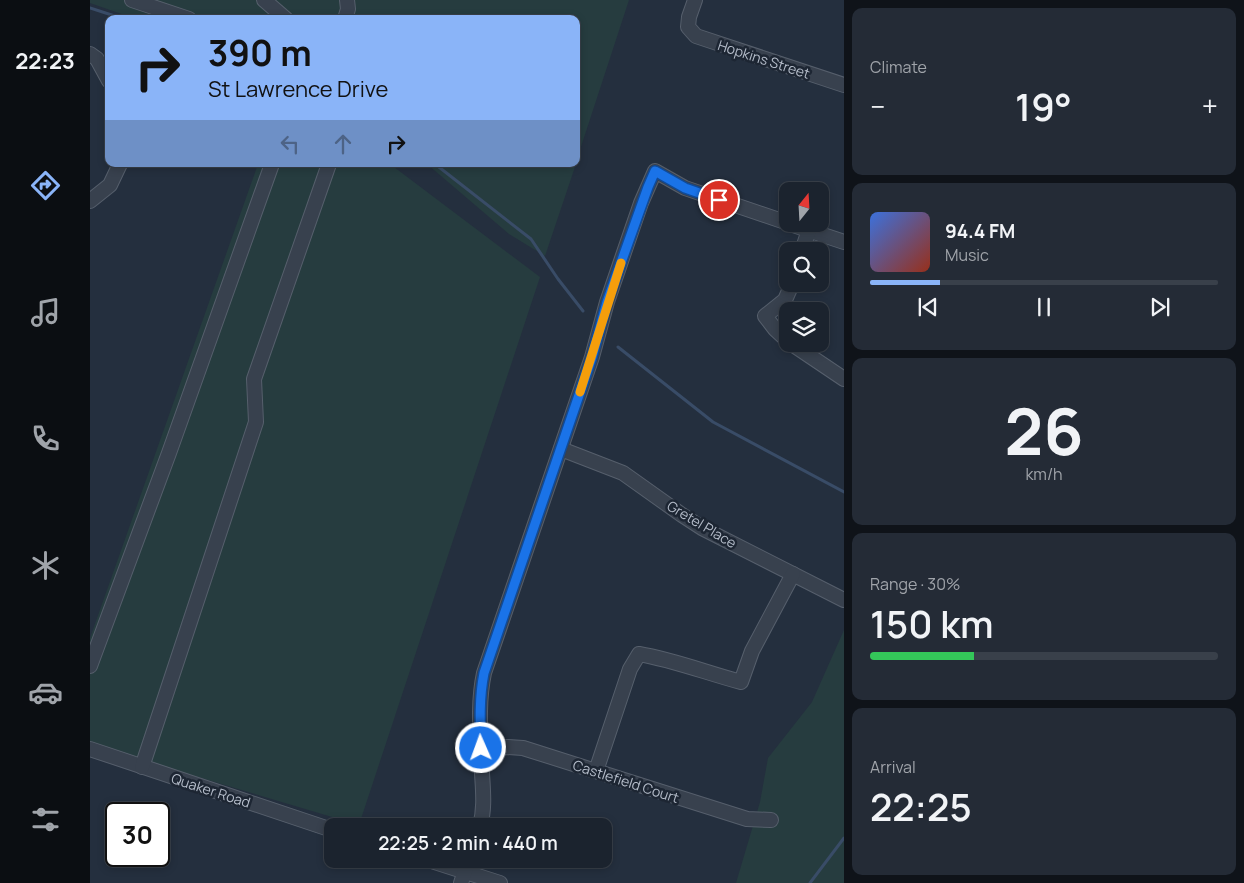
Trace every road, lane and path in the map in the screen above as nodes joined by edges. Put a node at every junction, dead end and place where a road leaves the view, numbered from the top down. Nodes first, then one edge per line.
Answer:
1 (132, 0) edge
2 (264, 0) edge
3 (347, 0) edge
4 (695, 0) edge
5 (177, 15) edge
6 (281, 15) edge
7 (346, 15) edge
8 (90, 54) edge
9 (105, 74) edge
10 (844, 85) edge
11 (118, 167) edge
12 (271, 167) edge
13 (328, 167) edge
14 (90, 201) edge
15 (779, 220) edge
16 (815, 232) edge
17 (844, 242) edge
18 (779, 305) edge
19 (779, 333) edge
20 (804, 352) edge
21 (844, 379) edge
22 (561, 449) junction
23 (793, 574) junction
24 (844, 600) edge
25 (90, 666) edge
26 (481, 748) junction
27 (90, 750) edge
28 (142, 767) junction
29 (596, 771) junction
30 (482, 818) edge
31 (770, 820) dead end
32 (324, 827) edge
33 (465, 871) edge
34 (500, 883) edge

1 - 5 street
2 - 6 street
3 - 7 street
4 - 10 street, Hopkins Street
8 - 9 street
11 - 14 street
12 - 25 street
13 - 28 street
15 - 22 street
16 - 17 street
18 - 19 street
20 - 21 street
22 - 23 street, Gretel Place
22 - 26 street
23 - 24 street, Gretel Place
23 - 29 street
26 - 29 street, Castlefield Court
26 - 30 street
27 - 28 street, Quaker Road
28 - 32 street, Quaker Road
29 - 31 street, Castlefield Court
33 - 34 street

